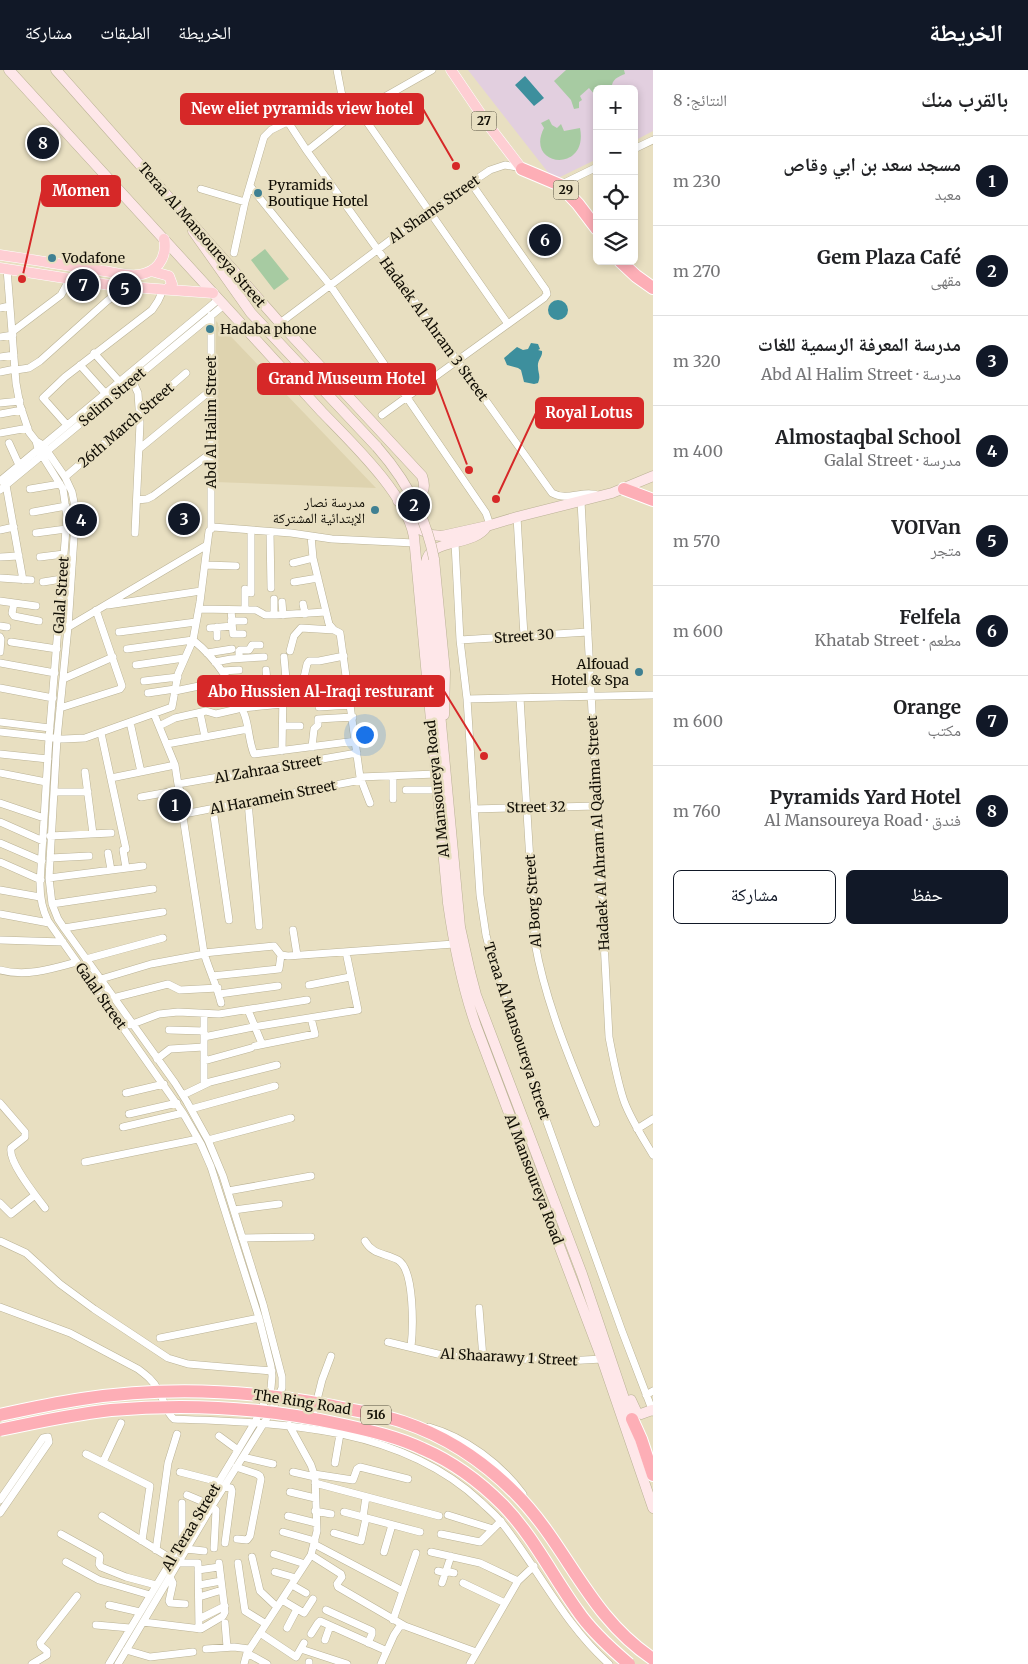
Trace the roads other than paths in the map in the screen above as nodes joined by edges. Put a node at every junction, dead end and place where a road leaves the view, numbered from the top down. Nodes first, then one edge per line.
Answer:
1 (9, 70) edge
2 (56, 70) edge
3 (337, 70) edge
4 (432, 70) edge
5 (451, 70) edge
6 (341, 95) junction
7 (360, 112) junction
8 (351, 116) junction
9 (288, 122) junction
10 (653, 140) edge
11 (638, 147) edge
12 (307, 151) junction
13 (522, 169) junction
14 (593, 169) edge
15 (471, 182) junction
16 (560, 185) junction
17 (250, 186) junction
18 (201, 189) dead end
19 (245, 202) junction
20 (181, 210) junction
21 (429, 211) junction
22 (593, 224) edge
23 (164, 239) junction
24 (377, 250) junction
25 (234, 253) dead end
26 (0, 255) edge
27 (624, 265) edge
28 (4, 269) edge
29 (151, 271) junction
30 (68, 279) junction
31 (330, 285) junction
32 (116, 286) junction
33 (166, 288) junction
34 (653, 288) edge
35 (219, 299) junction
36 (10, 306) junction
37 (0, 308) edge
38 (211, 315) junction
39 (280, 323) junction
40 (508, 324) junction
41 (13, 333) junction
42 (0, 337) edge
43 (94, 354) junction
44 (14, 355) junction
45 (0, 357) edge
46 (457, 361) junction
47 (80, 365) junction
48 (15, 370) junction
49 (0, 372) edge
50 (186, 373) dead end
51 (132, 380) junction
52 (119, 381) junction
53 (211, 390) junction
54 (105, 393) junction
55 (408, 396) junction
56 (20, 401) junction
57 (0, 403) edge
58 (22, 410) junction
59 (139, 413) junction
60 (0, 414) edge
61 (382, 415) dead end
62 (67, 425) junction
63 (28, 428) junction
64 (0, 434) edge
65 (9, 443) dead end
66 (41, 448) junction
67 (139, 449) junction
68 (211, 453) junction
69 (19, 465) junction
70 (653, 476) edge
71 (65, 477) junction
72 (2, 481) edge
73 (60, 484) junction
74 (30, 489) dead end
75 (624, 489) junction
76 (600, 496) junction
77 (137, 500) junction
78 (653, 500) edge
79 (398, 501) junction
80 (580, 501) junction
81 (66, 506) junction
82 (33, 512) dead end
83 (517, 517) junction
84 (412, 525) junction
85 (489, 526) junction
86 (14, 527) junction
87 (66, 529) junction
88 (211, 529) junction
89 (0, 530) edge
90 (252, 531) junction
91 (270, 532) junction
92 (36, 533) dead end
93 (135, 533) dead end
94 (311, 536) junction
95 (414, 543) junction
96 (455, 543) junction
97 (208, 545) junction
98 (64, 554) junction
99 (19, 556) junction
100 (0, 557) edge
101 (40, 557) dead end
102 (314, 558) junction
103 (293, 563) dead end
104 (205, 565) junction
105 (236, 566) dead end
106 (0, 578) edge
107 (318, 578) junction
108 (62, 579) junction
109 (23, 580) junction
110 (31, 580) dead end
111 (43, 582) dead end
112 (294, 582) dead end
113 (271, 588) dead end
114 (201, 591) junction
115 (274, 599) dead end
116 (0, 601) edge
117 (282, 602) dead end
118 (14, 603) junction
119 (304, 604) dead end
120 (36, 606) dead end
121 (104, 606) junction
122 (199, 609) junction
123 (96, 610) junction
124 (231, 610) junction
125 (245, 610) junction
126 (326, 612) junction
127 (283, 614) junction
128 (304, 614) junction
129 (274, 615) junction
130 (39, 621) dead end
131 (244, 621) dead end
132 (196, 622) junction
133 (232, 624) junction
134 (68, 627) junction
135 (334, 630) junction
136 (119, 632) dead end
137 (588, 632) junction
138 (58, 633) junction
139 (243, 634) dead end
140 (524, 636) junction
141 (0, 637) edge
142 (217, 637) dead end
143 (193, 640) junction
144 (460, 640) junction
145 (11, 642) dead end
146 (260, 645) dead end
147 (57, 649) junction
148 (127, 649) dead end
149 (232, 649) dead end
150 (290, 651) dead end
151 (0, 652) edge
152 (207, 652) junction
153 (344, 656) junction
154 (113, 657) junction
155 (264, 657) dead end
156 (284, 657) dead end
157 (184, 658) junction
158 (239, 658) junction
159 (215, 662) junction
160 (0, 664) edge
161 (136, 665) dead end
162 (222, 670) junction
163 (239, 670) dead end
164 (266, 670) dead end
165 (55, 673) junction
166 (178, 677) junction
167 (63, 679) junction
168 (228, 680) junction
169 (144, 681) dead end
170 (304, 681) junction
171 (347, 681) junction
172 (0, 688) edge
173 (175, 690) junction
174 (286, 690) junction
175 (148, 693) dead end
176 (653, 695) edge
177 (591, 696) junction
178 (53, 698) junction
179 (520, 698) junction
180 (467, 699) junction
181 (283, 704) junction
182 (351, 704) junction
183 (269, 705) junction
184 (318, 707) dead end
185 (60, 708) junction
186 (242, 708) junction
187 (200, 713) junction
188 (154, 714) junction
189 (353, 718) junction
190 (0, 722) edge
191 (130, 722) junction
192 (159, 726) junction
193 (283, 726) junction
194 (300, 726) dead end
195 (50, 728) junction
196 (248, 729) junction
197 (0, 732) edge
198 (101, 732) junction
199 (441, 733) junction
200 (205, 737) junction
201 (49, 738) junction
202 (57, 739) junction
203 (356, 741) junction
204 (167, 744) junction
205 (312, 747) junction
206 (282, 751) junction
207 (357, 753) junction
208 (0, 754) edge
209 (48, 759) junction
210 (175, 766) junction
211 (85, 772) dead end
212 (141, 772) junction
213 (0, 773) edge
214 (436, 774) junction
215 (393, 776) junction
216 (111, 778) junction
217 (361, 778) junction
218 (46, 782) junction
219 (179, 787) junction
220 (406, 790) dead end
221 (437, 790) junction
222 (54, 792) junction
223 (88, 792) junction
224 (141, 797) dead end
225 (393, 799) dead end
226 (248, 802) junction
227 (0, 803) edge
228 (370, 803) dead end
229 (597, 806) junction
230 (527, 808) junction
231 (213, 809) junction
232 (474, 809) junction
233 (184, 814) junction
234 (44, 818) junction
235 (0, 822) edge
236 (111, 833) dead end
237 (93, 834) junction
238 (50, 836) junction
239 (43, 840) junction
240 (0, 843) edge
241 (108, 853) dead end
242 (90, 856) dead end
243 (50, 858) junction
244 (42, 861) junction
245 (0, 862) edge
246 (143, 866) dead end
247 (126, 868) junction
248 (111, 870) junction
249 (49, 878) junction
250 (41, 880) junction
251 (153, 889) dead end
252 (0, 890) edge
253 (40, 897) junction
254 (52, 904) junction
255 (163, 912) dead end
256 (0, 914) edge
257 (229, 920) dead end
258 (49, 923) junction
259 (259, 926) dead end
260 (64, 928) junction
261 (294, 930) dead end
262 (162, 938) dead end
263 (0, 940) edge
264 (63, 942) junction
265 (454, 944) junction
266 (346, 952) junction
267 (204, 953) junction
268 (281, 955) junction
269 (297, 956) junction
270 (86, 959) junction
271 (77, 962) junction
272 (0, 970) edge
273 (212, 976) junction
274 (350, 977) junction
275 (101, 979) junction
276 (278, 986) dead end
277 (309, 986) dead end
278 (219, 991) junction
279 (113, 998) junction
280 (307, 1000) dead end
281 (221, 1003) dead end
282 (248, 1010) junction
283 (204, 1014) junction
284 (311, 1018) junction
285 (133, 1024) junction
286 (255, 1027) junction
287 (125, 1029) junction
288 (169, 1030) dead end
289 (204, 1034) junction
290 (256, 1046) junction
291 (204, 1048) junction
292 (157, 1059) junction
293 (204, 1061) junction
294 (277, 1065) dead end
295 (164, 1084) junction
296 (204, 1084) junction
297 (275, 1086) dead end
298 (126, 1093) dead end
299 (182, 1094) junction
300 (0, 1103) edge
301 (177, 1104) junction
302 (191, 1109) junction
303 (183, 1112) junction
304 (129, 1114) dead end
305 (292, 1118) dead end
306 (653, 1119) edge
307 (596, 1124) dead end
308 (123, 1127) dead end
309 (637, 1128) junction
310 (198, 1138) junction
311 (208, 1140) junction
312 (532, 1141) junction
313 (521, 1145) junction
314 (653, 1155) edge
315 (85, 1162) dead end
316 (221, 1169) junction
317 (212, 1172) junction
318 (311, 1176) dead end
319 (228, 1191) junction
320 (35, 1195) junction
321 (0, 1203) edge
322 (279, 1204) dead end
323 (45, 1208) dead end
324 (234, 1210) junction
325 (311, 1236) dead end
326 (242, 1238) junction
327 (0, 1241) edge
328 (365, 1241) dead end
329 (249, 1271) junction
330 (0, 1307) edge
331 (479, 1308) dead end
332 (259, 1318) junction
333 (160, 1338) dead end
334 (388, 1342) dead end
335 (411, 1347) junction
336 (331, 1356) dead end
337 (483, 1358) junction
338 (602, 1359) junction
339 (614, 1368) junction
340 (272, 1371) junction
341 (272, 1388) junction
342 (281, 1390) junction
343 (653, 1391) edge
344 (646, 1395) junction
345 (266, 1401) junction
346 (275, 1403) junction
347 (315, 1409) junction
348 (653, 1411) edge
349 (0, 1415) edge
350 (632, 1419) junction
351 (386, 1420) junction
352 (255, 1422) junction
353 (264, 1423) junction
354 (121, 1424) dead end
355 (289, 1425) junction
356 (309, 1429) junction
357 (0, 1430) edge
358 (177, 1434) dead end
359 (340, 1434) junction
360 (219, 1436) dead end
361 (380, 1445) junction
362 (86, 1454) dead end
363 (240, 1454) junction
364 (103, 1462) junction
365 (335, 1462) dead end
366 (273, 1464) dead end
367 (236, 1467) junction
368 (180, 1472) dead end
369 (293, 1472) dead end
370 (653, 1475) edge
371 (314, 1478) junction
372 (408, 1480) dead end
373 (221, 1485) junction
374 (653, 1490) edge
375 (290, 1492) dead end
376 (187, 1496) dead end
377 (366, 1497) junction
378 (315, 1498) junction
379 (0, 1500) edge
380 (182, 1504) dead end
381 (209, 1504) junction
382 (653, 1508) edge
383 (315, 1512) junction
384 (344, 1512) dead end
385 (0, 1513) edge
386 (331, 1514) dead end
387 (448, 1515) dead end
388 (102, 1516) dead end
389 (288, 1516) dead end
390 (439, 1516) dead end
391 (365, 1518) junction
392 (501, 1521) junction
393 (316, 1522) junction
394 (392, 1525) junction
395 (493, 1529) junction
396 (283, 1532) dead end
397 (420, 1532) dead end
398 (334, 1533) dead end
399 (61, 1534) dead end
400 (441, 1534) dead end
401 (237, 1539) dead end
402 (142, 1541) junction
403 (182, 1543) junction
404 (225, 1543) dead end
405 (315, 1543) junction
406 (214, 1548) dead end
407 (156, 1550) junction
408 (186, 1550) junction
409 (204, 1551) dead end
410 (384, 1552) dead end
411 (431, 1552) dead end
412 (416, 1553) dead end
413 (274, 1554) dead end
414 (311, 1555) junction
415 (451, 1556) junction
416 (252, 1558) dead end
417 (171, 1559) junction
418 (66, 1562) dead end
419 (178, 1563) junction
420 (238, 1563) dead end
421 (305, 1564) junction
422 (534, 1566) junction
423 (198, 1570) junction
424 (438, 1571) dead end
425 (274, 1572) dead end
426 (449, 1572) junction
427 (170, 1577) junction
428 (221, 1581) junction
429 (294, 1581) junction
430 (518, 1581) junction
431 (442, 1583) dead end
432 (463, 1583) dead end
433 (156, 1585) junction
434 (198, 1585) junction
435 (222, 1590) junction
436 (403, 1591) junction
437 (306, 1593) dead end
438 (150, 1595) junction
439 (77, 1596) dead end
440 (199, 1597) junction
441 (313, 1599) dead end
442 (282, 1600) junction
443 (505, 1603) junction
444 (185, 1604) dead end
445 (110, 1605) dead end
446 (225, 1606) junction
447 (277, 1607) junction
448 (297, 1609) junction
449 (326, 1610) dead end
450 (140, 1612) junction
451 (199, 1619) junction
452 (393, 1620) junction
453 (143, 1622) junction
454 (225, 1623) dead end
455 (266, 1624) junction
456 (96, 1625) dead end
457 (330, 1626) junction
458 (405, 1626) junction
459 (130, 1628) junction
460 (287, 1628) dead end
461 (199, 1629) junction
462 (260, 1633) junction
463 (311, 1634) dead end
464 (325, 1640) dead end
465 (368, 1644) junction
466 (227, 1647) junction
467 (206, 1649) dead end
468 (126, 1650) junction
469 (248, 1651) junction
470 (387, 1651) junction
471 (653, 1651) edge
472 (193, 1652) dead end
473 (476, 1652) junction
474 (653, 1659) edge
475 (32, 1664) edge
476 (109, 1664) edge
477 (118, 1664) edge
478 (244, 1664) edge
479 (267, 1664) edge
480 (347, 1664) edge
481 (381, 1664) edge
482 (470, 1664) edge
483 (609, 1664) edge
484 (629, 1664) edge

1 - 23 main road, Al Mansoureya Road
2 - 20 main road, Teraa Al Mansoureya Street
3 - 6 street
4 - 7 street
5 - 13 main road, 27
6 - 8 street
6 - 9 street
7 - 8 street
7 - 21 street
8 - 12 street
9 - 12 street, Hadaek Al Ahram 3 Street
9 - 17 street
10 - 11 street
12 - 24 street, Hadaek Al Ahram 3 Street
13 - 15 street, Al Shams Street
13 - 16 highway, 29
14 - 16 street
15 - 21 street, Al Shams Street
15 - 40 street
16 - 22 highway, 29
17 - 19 street
17 - 31 street
18 - 19 street
19 - 25 street
20 - 39 main road, Teraa Al Mansoureya Street
20 - 199 main road, bridge
21 - 24 street, Al Shams Street
21 - 40 street
23 - 29 main road
23 - 35 main road, Al Mansoureya Road
24 - 31 street, Al Shams Street
24 - 46 street, Hadaek Al Ahram 3 Street
26 - 29 main road
27 - 34 highway
28 - 30 main road
28 - 36 street
29 - 33 main road
30 - 32 main road
30 - 41 street
31 - 39 street, Al Shams Street
31 - 55 street
32 - 33 main road
32 - 48 street
33 - 35 main road
33 - 43 street
35 - 38 street, Selim Street
35 - 52 street, Selim Street
35 - 79 main road, Al Mansoureya Road
36 - 37 street
36 - 41 street
38 - 51 street, Selim Street
38 - 53 street, Abd Al Halim Street
39 - 79 main road, Teraa Al Mansoureya Street
40 - 46 street
41 - 42 street
41 - 44 street
43 - 47 street
43 - 52 street
44 - 45 street
44 - 48 street
46 - 55 street
46 - 76 street, Hadaek Al Ahram 3 Street
47 - 54 street
47 - 62 street
48 - 49 street
48 - 56 street
50 - 59 street, 26th March Street
51 - 59 street
51 - 66 street, Selim Street
52 - 54 street, Selim Street
53 - 67 street
53 - 68 street, Abd Al Halim Street
54 - 62 street, Selim Street
55 - 61 street
55 - 85 street
56 - 57 street
56 - 58 street
58 - 60 street
58 - 63 street
59 - 67 street
59 - 71 street, 26th March Street
62 - 66 street, Selim Street
63 - 64 street
63 - 66 street
65 - 69 street
66 - 69 street, Selim Street
66 - 71 street, Galal Street
66 - 72 street, Selim Street
66 - 73 street, Galal Street
67 - 77 street
68 - 77 street
68 - 88 street, Abd Al Halim Street
69 - 72 street, Selim Street
70 - 75 main road
71 - 134 street, Galal Street
72 - 86 street
73 - 74 street
73 - 81 street, Galal Street
75 - 76 main road
75 - 78 highway
76 - 80 main road
77 - 93 street
79 - 84 main road, Al Mansoureya Road
80 - 83 main road
80 - 137 street, Hadaek Al Ahram Al Qadima Street
81 - 82 street
81 - 87 street, Galal Street
83 - 85 main road
83 - 140 street
84 - 85 main road
84 - 95 main road, Al Mansoureya Road
85 - 96 main road, Al Mansoureya Road
86 - 89 street
86 - 99 street
87 - 92 street
87 - 98 street, Galal Street
88 - 90 street
88 - 97 street, Abd Al Halim Street
90 - 91 street
90 - 125 street
91 - 94 street
91 - 113 street
94 - 95 street
94 - 102 street
95 - 214 main road, Al Mansoureya Road
96 - 144 street, Teraa Al Mansoureya Street
96 - 199 main road, Al Mansoureya Road
97 - 104 street, Abd Al Halim Street
97 - 121 street
98 - 101 street
98 - 108 street, Galal Street
99 - 100 street
99 - 109 street
102 - 103 street
102 - 107 street
104 - 105 street
104 - 114 street, Abd Al Halim Street
106 - 109 street
107 - 112 street
107 - 126 street
108 - 111 street
108 - 138 street, Galal Street
109 - 110 street
114 - 121 street
114 - 122 street, Abd Al Halim Street
115 - 129 street
116 - 118 street
117 - 127 street
118 - 120 street
118 - 130 street
119 - 128 street
121 - 123 street
122 - 124 street
122 - 132 street, Abd Al Halim Street
123 - 134 street
123 - 154 street
124 - 125 street
124 - 133 street
125 - 129 street
126 - 128 street
126 - 135 street
127 - 128 street
127 - 129 street
131 - 133 street
132 - 136 street
132 - 143 street, Abd Al Halim Street
133 - 139 street
133 - 142 street
134 - 138 street
134 - 167 street, Galal Street
135 - 150 street
135 - 153 street
137 - 140 street, Street 30
137 - 177 street, Hadaek Al Ahram Al Qadima Street
138 - 147 street, Galal Street
140 - 144 street, Street 30
141 - 151 street
143 - 148 street
143 - 152 street
143 - 157 street, Abd Al Halim Street
144 - 180 street, Teraa Al Mansoureya Street
145 - 147 street
146 - 158 street
147 - 165 street, Galal Street
149 - 152 street
152 - 159 street
153 - 170 street
153 - 171 street
154 - 167 street
154 - 185 street
155 - 158 street
156 - 174 street
157 - 161 street
157 - 166 street, Abd Al Halim Street
158 - 159 street
159 - 162 street
160 - 165 street
162 - 163 street
162 - 168 street
164 - 183 street
165 - 178 street, Galal Street
166 - 169 street
166 - 173 street, Abd Al Halim Street
167 - 185 street, Galal Street
168 - 173 street
168 - 186 street
170 - 171 street
170 - 174 street
171 - 182 street
172 - 178 street
173 - 175 street
173 - 188 street, Abd Al Halim Street
174 - 181 street
176 - 177 street
177 - 179 street
177 - 229 street, Hadaek Al Ahram Al Qadima Street
178 - 195 street, Galal Street
179 - 180 street
179 - 230 street, Al Borg Street
180 - 232 street, Teraa Al Mansoureya Street
181 - 183 street
181 - 193 street
182 - 184 street
182 - 189 street
183 - 186 street
185 - 202 street, Galal Street
186 - 187 street
186 - 196 street
187 - 192 street
187 - 200 street
188 - 191 street
188 - 192 street
189 - 203 street
189 - 205 street
190 - 195 street
191 - 198 street
191 - 212 street
192 - 204 street
193 - 194 street
193 - 206 street
195 - 201 street, Galal Street
196 - 200 street
196 - 206 street
197 - 201 street
198 - 202 street
198 - 216 street
199 - 312 main road, Al Mansoureya Road
200 - 204 street
201 - 202 street
201 - 209 street, Galal Street
202 - 222 street, Galal Street
203 - 205 street
203 - 207 street
204 - 210 street
205 - 206 street
207 - 217 street
207 - 219 street, Al Zahraa Street
208 - 209 street
209 - 218 street, Galal Street
210 - 212 street
210 - 219 street
211 - 223 street
212 - 216 street
213 - 218 street
214 - 215 street, Al Haramein Street
214 - 221 main road, Al Mansoureya Road
215 - 217 street, Al Haramein Street
215 - 225 street
216 - 247 street
217 - 226 street, Al Haramein Street
217 - 228 street
218 - 234 street, Galal Street
219 - 224 street, Al Zahraa Street
219 - 233 street
220 - 221 street
221 - 265 main road, Al Mansoureya Road
222 - 223 street
222 - 238 street, Galal Street
223 - 237 street
226 - 231 street, Al Haramein Street
226 - 259 street
227 - 234 street
229 - 230 street, Street 32
229 - 309 street, Hadaek Al Ahram Al Qadima Street
230 - 232 street, Street 32
230 - 307 street, Al Borg Street
231 - 233 street, Al Haramein Street
231 - 257 street
232 - 344 street, Teraa Al Mansoureya Street
233 - 267 street
234 - 239 street, Galal Street
235 - 239 street
236 - 237 street
237 - 238 street
238 - 243 street, Galal Street
239 - 244 street, Galal Street
240 - 244 street
241 - 248 street
242 - 243 street
243 - 249 street, Galal Street
244 - 250 street, Galal Street
245 - 250 street
246 - 247 street
247 - 248 street
248 - 249 street
249 - 254 street, Galal Street
250 - 253 street, Galal Street
251 - 254 street
252 - 253 street
253 - 258 street, Galal Street
254 - 260 street, Galal Street
255 - 260 street
256 - 258 street
258 - 264 street, Galal Street
260 - 270 street, Galal Street
261 - 269 street
262 - 270 street
263 - 264 street
264 - 271 street, Galal Street
265 - 266 street
265 - 313 main road, Al Mansoureya Road
266 - 269 street
266 - 274 street
267 - 268 street
267 - 273 street
267 - 275 street
268 - 269 street
268 - 273 street
270 - 275 street, Galal Street
271 - 272 street
271 - 287 street, Galal Street
273 - 278 street
274 - 277 street
274 - 284 street
275 - 279 street, Galal Street
276 - 278 street
278 - 279 street
278 - 281 street
279 - 285 street, Galal Street
280 - 282 street
282 - 283 street
282 - 286 street
283 - 285 street
283 - 289 street
284 - 286 street
284 - 290 street
285 - 287 street
285 - 292 street, Galal Street
286 - 289 street
286 - 290 street
287 - 295 street, Galal Street
288 - 289 street
289 - 291 street
290 - 293 street
291 - 292 street
291 - 293 street
292 - 299 street, Galal Street
293 - 296 street
294 - 296 street
295 - 298 street
295 - 301 street, Galal Street
296 - 299 street
297 - 302 street
299 - 302 street, Galal Street
300 - 320 street
301 - 303 street, Galal Street
301 - 304 street
302 - 311 street, Galal Street
303 - 308 street
303 - 310 street, Galal Street
305 - 311 street
306 - 309 street
309 - 314 street, Hadaek Al Ahram Al Qadima Street
310 - 315 street
310 - 317 street, Galal Street
311 - 316 street, Galal Street
312 - 313 main road
312 - 339 main road, Al Mansoureya Road
313 - 338 main road, Al Mansoureya Road
316 - 317 street
316 - 319 street, Galal Street
317 - 329 street, Galal Street
318 - 319 street
319 - 324 street, Galal Street
320 - 321 street
320 - 323 street
322 - 324 street
324 - 326 street, Galal Street
325 - 326 street
326 - 329 street, Galal Street
327 - 340 street
328 - 335 street
329 - 332 street, Galal Street
329 - 342 street, Galal Street
330 - 352 street
331 - 337 street
332 - 333 street
332 - 340 street, Galal Street
334 - 335 street, Al Shaarawy 1 Street
335 - 337 street, Al Shaarawy 1 Street
336 - 347 street
337 - 338 street, Al Shaarawy 1 Street
338 - 382 main road, Al Mansoureya Road
339 - 348 main road
339 - 350 main road, Al Mansoureya Road
340 - 341 street, Galal Street
341 - 342 street
341 - 345 street, Al Teraa Street
342 - 346 street, Al Teraa Street
343 - 344 street
344 - 348 street, Teraa Al Mansoureya Street
345 - 346 street
345 - 352 street, Al Teraa Street
346 - 347 street
346 - 353 street, Al Teraa Street
347 - 351 street
347 - 356 street
349 - 474 highway, The Ring Road / 516, bridge
350 - 370 highway
350 - 374 main road, Al Mansoureya Road
351 - 361 street
351 - 471 street
352 - 353 street
352 - 363 street, Al Teraa Street
353 - 355 street
353 - 363 street, Al Teraa Street
354 - 364 street
355 - 356 street
355 - 371 street
356 - 359 street
357 - 484 highway, The Ring Road / 516, bridge
358 - 407 street
359 - 361 street
359 - 365 street
360 - 363 street
361 - 392 street
362 - 364 street
363 - 366 street
363 - 367 street, Al Teraa Street
363 - 373 street, Al Teraa Street
364 - 402 street
367 - 373 street, Al Teraa Street
367 - 401 street
368 - 373 street
369 - 371 street
371 - 372 street
371 - 377 street
371 - 378 street
373 - 381 street, Al Teraa Street
373 - 404 street
375 - 378 street
376 - 381 street
377 - 390 street
377 - 391 street
378 - 383 street
379 - 385 street
380 - 403 street
381 - 403 street, Al Teraa Street
381 - 406 street
381 - 408 street, Al Teraa Street
383 - 386 street
383 - 393 street
384 - 391 street
387 - 395 street
388 - 402 street
389 - 393 street
391 - 394 street
391 - 398 street
392 - 395 street
392 - 422 street
393 - 405 street
394 - 397 street
394 - 410 street
395 - 400 street
396 - 405 street
399 - 433 street
402 - 407 street
403 - 417 street, Al Teraa Street
405 - 414 street
405 - 436 street
407 - 417 street
408 - 409 street
408 - 419 street, Al Teraa Street
411 - 415 street
412 - 436 street
413 - 421 street
414 - 421 street
414 - 452 street
415 - 426 street
415 - 430 street
416 - 447 street
417 - 419 street
417 - 433 street, Al Teraa Street
418 - 438 street
419 - 423 street
419 - 427 street, Al Teraa Street
420 - 455 street
421 - 429 street
422 - 430 street
422 - 483 street
423 - 428 street
423 - 434 street
424 - 426 street
425 - 429 street
426 - 431 street
427 - 444 street
427 - 453 street, Al Teraa Street
428 - 434 street
428 - 435 street
429 - 437 street
429 - 442 street
430 - 443 street
432 - 443 street
433 - 438 street, Al Teraa Street
434 - 440 street
435 - 440 street
435 - 446 street
436 - 452 street
438 - 450 street, Al Teraa Street
439 - 475 street
440 - 451 street
441 - 448 street
442 - 447 street
442 - 448 street
443 - 473 street
445 - 450 street
446 - 451 street
446 - 461 street
447 - 455 street
448 - 460 street
449 - 465 street
450 - 459 street, Al Teraa Street
451 - 461 street
452 - 458 street
453 - 461 street
453 - 468 street, Al Teraa Street
454 - 466 street
455 - 462 street
456 - 459 street
457 - 463 street
457 - 464 street
457 - 465 street
458 - 470 street
458 - 473 street
459 - 476 street, Al Teraa Street
462 - 469 street
462 - 480 street
465 - 470 street
466 - 467 street
466 - 469 street
468 - 472 street
468 - 477 street, Al Teraa Street
469 - 478 street
469 - 479 street
470 - 481 street
473 - 482 street

